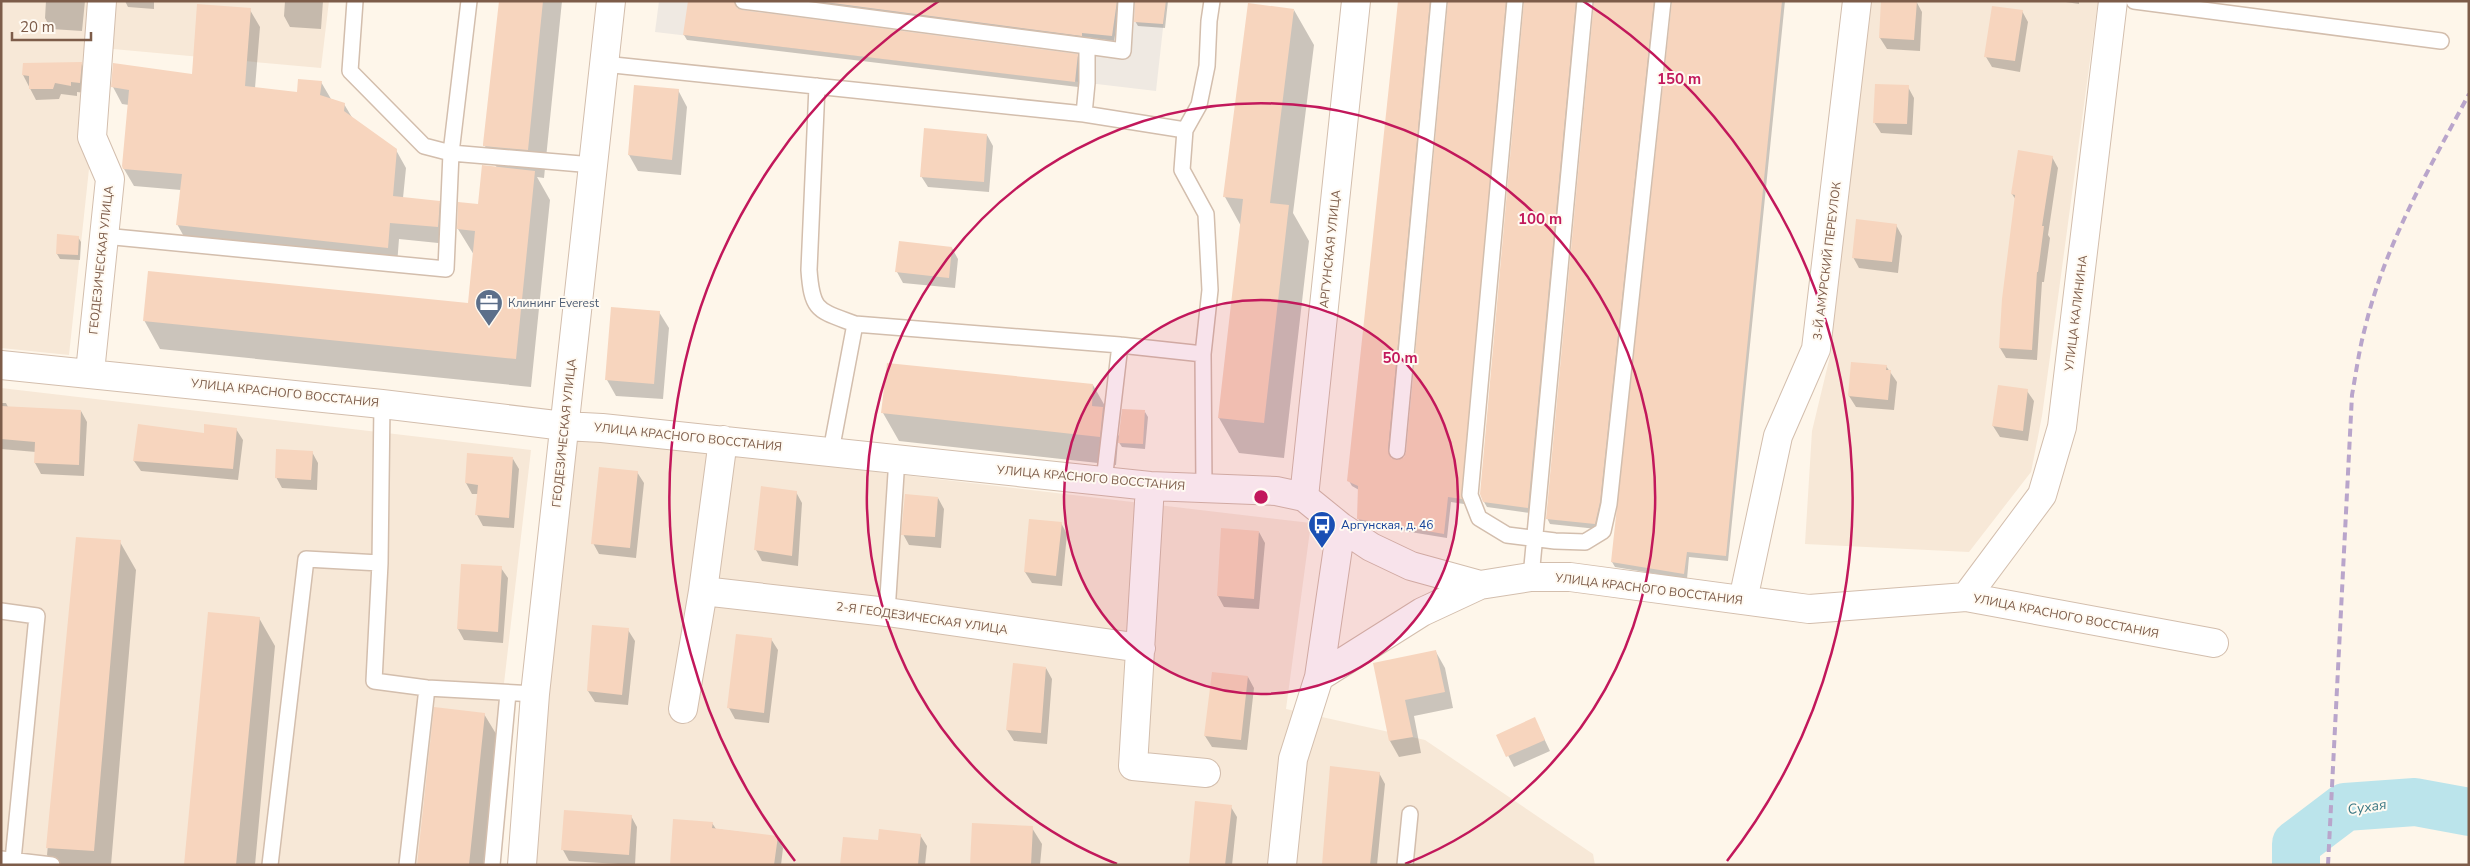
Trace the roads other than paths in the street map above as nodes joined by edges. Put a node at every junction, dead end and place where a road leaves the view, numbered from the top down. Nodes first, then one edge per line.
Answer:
1 (102, 1) edge
2 (355, 1) edge
3 (468, 1) edge
4 (611, 1) edge
5 (743, 1) edge
6 (1126, 1) edge
7 (1212, 1) edge
8 (1356, 1) edge
9 (1439, 1) edge
10 (1515, 1) edge
11 (1585, 1) edge
12 (1663, 1) edge
13 (1857, 1) edge
14 (2113, 1) edge
15 (2134, 1) edge
16 (2441, 41) dead end
17 (1087, 46) junction
18 (604, 64) junction
19 (817, 86) junction
20 (1084, 114) junction
21 (1185, 130) junction
22 (451, 153) junction
23 (593, 165) junction
24 (104, 236) junction
25 (855, 324) junction
26 (1120, 345) junction
27 (1203, 354) junction
28 (1, 365) edge
29 (90, 372) junction
30 (382, 404) junction
31 (564, 426) junction
32 (723, 440) junction
33 (831, 451) junction
34 (1397, 451) dead end
35 (897, 458) junction
36 (1104, 480) junction
37 (1150, 486) junction
38 (1204, 488) junction
39 (1304, 497) junction
40 (1341, 527) junction
41 (1534, 538) junction
42 (380, 563) junction
43 (1531, 577) junction
44 (1480, 585) junction
45 (703, 591) junction
46 (1966, 597) junction
47 (1743, 600) junction
48 (1, 611) edge
49 (887, 612) junction
50 (2214, 643) dead end
51 (1141, 648) junction
52 (1319, 677) junction
53 (427, 688) junction
54 (508, 693) junction
55 (535, 694) junction
56 (683, 709) dead end
57 (1206, 773) dead end
58 (1410, 814) dead end
59 (7, 859) edge
60 (52, 865) edge
61 (270, 865) edge
62 (407, 865) edge
63 (492, 865) edge
64 (522, 865) edge
65 (1282, 865) edge
66 (1405, 865) edge

1 - 24 street, ГЕОДЕЗИЧЕСКАЯ УЛИЦА
2 - 22 lane
3 - 22 lane
4 - 18 street, ГЕОДЕЗИЧЕСКАЯ УЛИЦА
5 - 17 lane
6 - 17 lane
7 - 21 lane
8 - 39 street, АРГУНСКАЯ УЛИЦА
9 - 34 lane
10 - 41 lane
11 - 41 lane
12 - 41 lane
13 - 47 street, 3-Й АМУРСКИЙ ПЕРЕУЛОК
14 - 46 street, УЛИЦА КАЛИНИНА
15 - 16 lane
17 - 20 lane
18 - 19 lane
18 - 23 street, ГЕОДЕЗИЧЕСКАЯ УЛИЦА
19 - 20 lane
19 - 25 lane
20 - 21 lane
21 - 27 lane
22 - 23 lane
22 - 24 lane
23 - 31 street, ГЕОДЕЗИЧЕСКАЯ УЛИЦА
24 - 29 street, ГЕОДЕЗИЧЕСКАЯ УЛИЦА
25 - 26 lane
25 - 33 lane
26 - 27 lane
26 - 36 lane
27 - 38 lane
28 - 29 street, УЛИЦА КРАСНОГО ВОССТАНИЯ
29 - 30 street, УЛИЦА КРАСНОГО ВОССТАНИЯ
30 - 31 street, УЛИЦА КРАСНОГО ВОССТАНИЯ
30 - 42 lane
31 - 32 street, УЛИЦА КРАСНОГО ВОССТАНИЯ
31 - 55 street, ГЕОДЕЗИЧЕСКАЯ УЛИЦА
32 - 33 street, УЛИЦА КРАСНОГО ВОССТАНИЯ
32 - 45 street
33 - 35 street, УЛИЦА КРАСНОГО ВОССТАНИЯ
35 - 36 street, УЛИЦА КРАСНОГО ВОССТАНИЯ
35 - 49 lane
36 - 37 street, УЛИЦА КРАСНОГО ВОССТАНИЯ
37 - 38 street, УЛИЦА КРАСНОГО ВОССТАНИЯ
37 - 51 street
38 - 39 street, УЛИЦА КРАСНОГО ВОССТАНИЯ
39 - 40 street, УЛИЦА КРАСНОГО ВОССТАНИЯ
40 - 44 street, УЛИЦА КРАСНОГО ВОССТАНИЯ
40 - 52 street
41 - 43 lane
42 - 53 lane
42 - 61 lane
43 - 44 street, УЛИЦА КРАСНОГО ВОССТАНИЯ
43 - 47 street, УЛИЦА КРАСНОГО ВОССТАНИЯ
44 - 52 street
45 - 49 street, 2-Я ГЕОДЕЗИЧЕСКАЯ УЛИЦА
45 - 56 street
46 - 47 street, УЛИЦА КРАСНОГО ВОССТАНИЯ
46 - 50 street, УЛИЦА КРАСНОГО ВОССТАНИЯ
48 - 59 lane
49 - 51 street, 2-Я ГЕОДЕЗИЧЕСКАЯ УЛИЦА
51 - 57 street
52 - 65 street
53 - 54 lane
53 - 62 lane
54 - 55 lane
54 - 63 lane
55 - 64 street, ГЕОДЕЗИЧЕСКАЯ УЛИЦА
58 - 66 lane
59 - 60 lane

